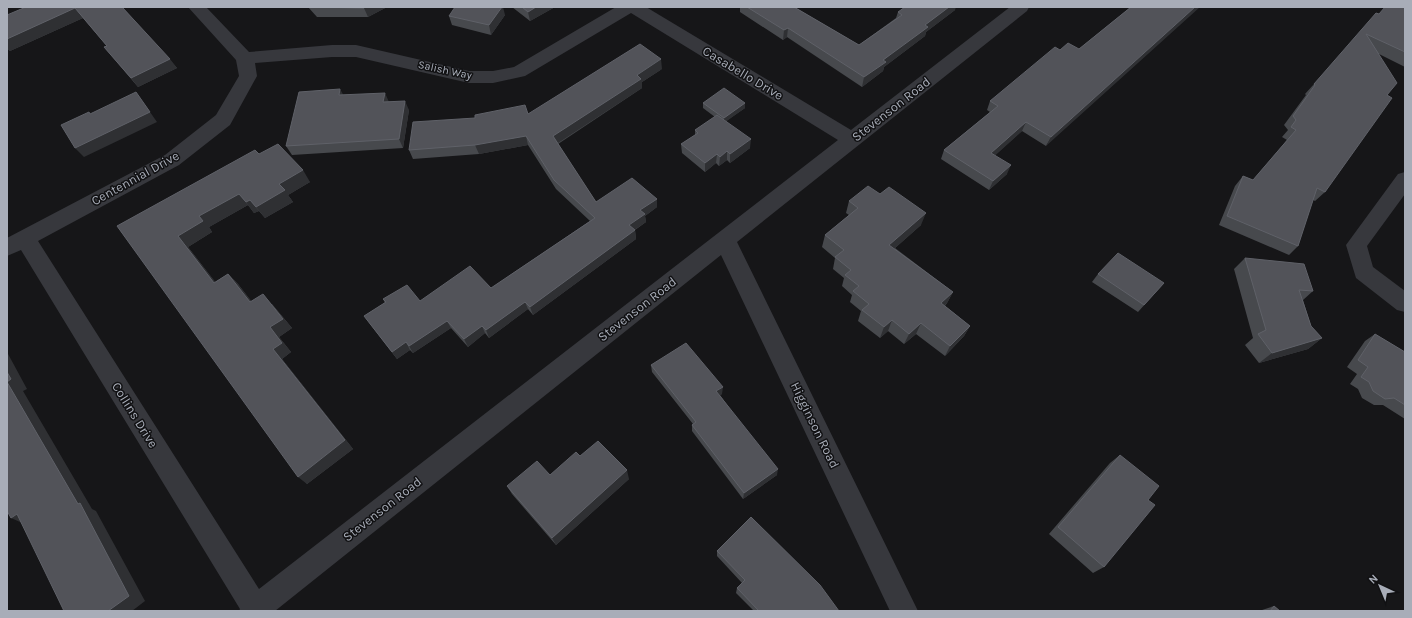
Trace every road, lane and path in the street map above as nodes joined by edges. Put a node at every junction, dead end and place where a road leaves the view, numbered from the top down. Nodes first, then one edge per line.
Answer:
1 (196, 7) edge
2 (628, 7) edge
3 (634, 7) edge
4 (1021, 7) edge
5 (246, 58) junction
6 (852, 140) junction
7 (1405, 179) edge
8 (725, 240) junction
9 (16, 243) edge
10 (1405, 303) edge
11 (254, 610) edge
12 (904, 611) edge

1 - 5 street
2 - 5 street, Salish Way
3 - 6 street, Casabello Drive
4 - 6 street, Stevenson Road
5 - 9 street, Centennial Drive
6 - 8 street, Stevenson Road
7 - 10 street
8 - 11 street, Stevenson Road
8 - 12 street, Higginson Road
9 - 11 street, Collins Drive

